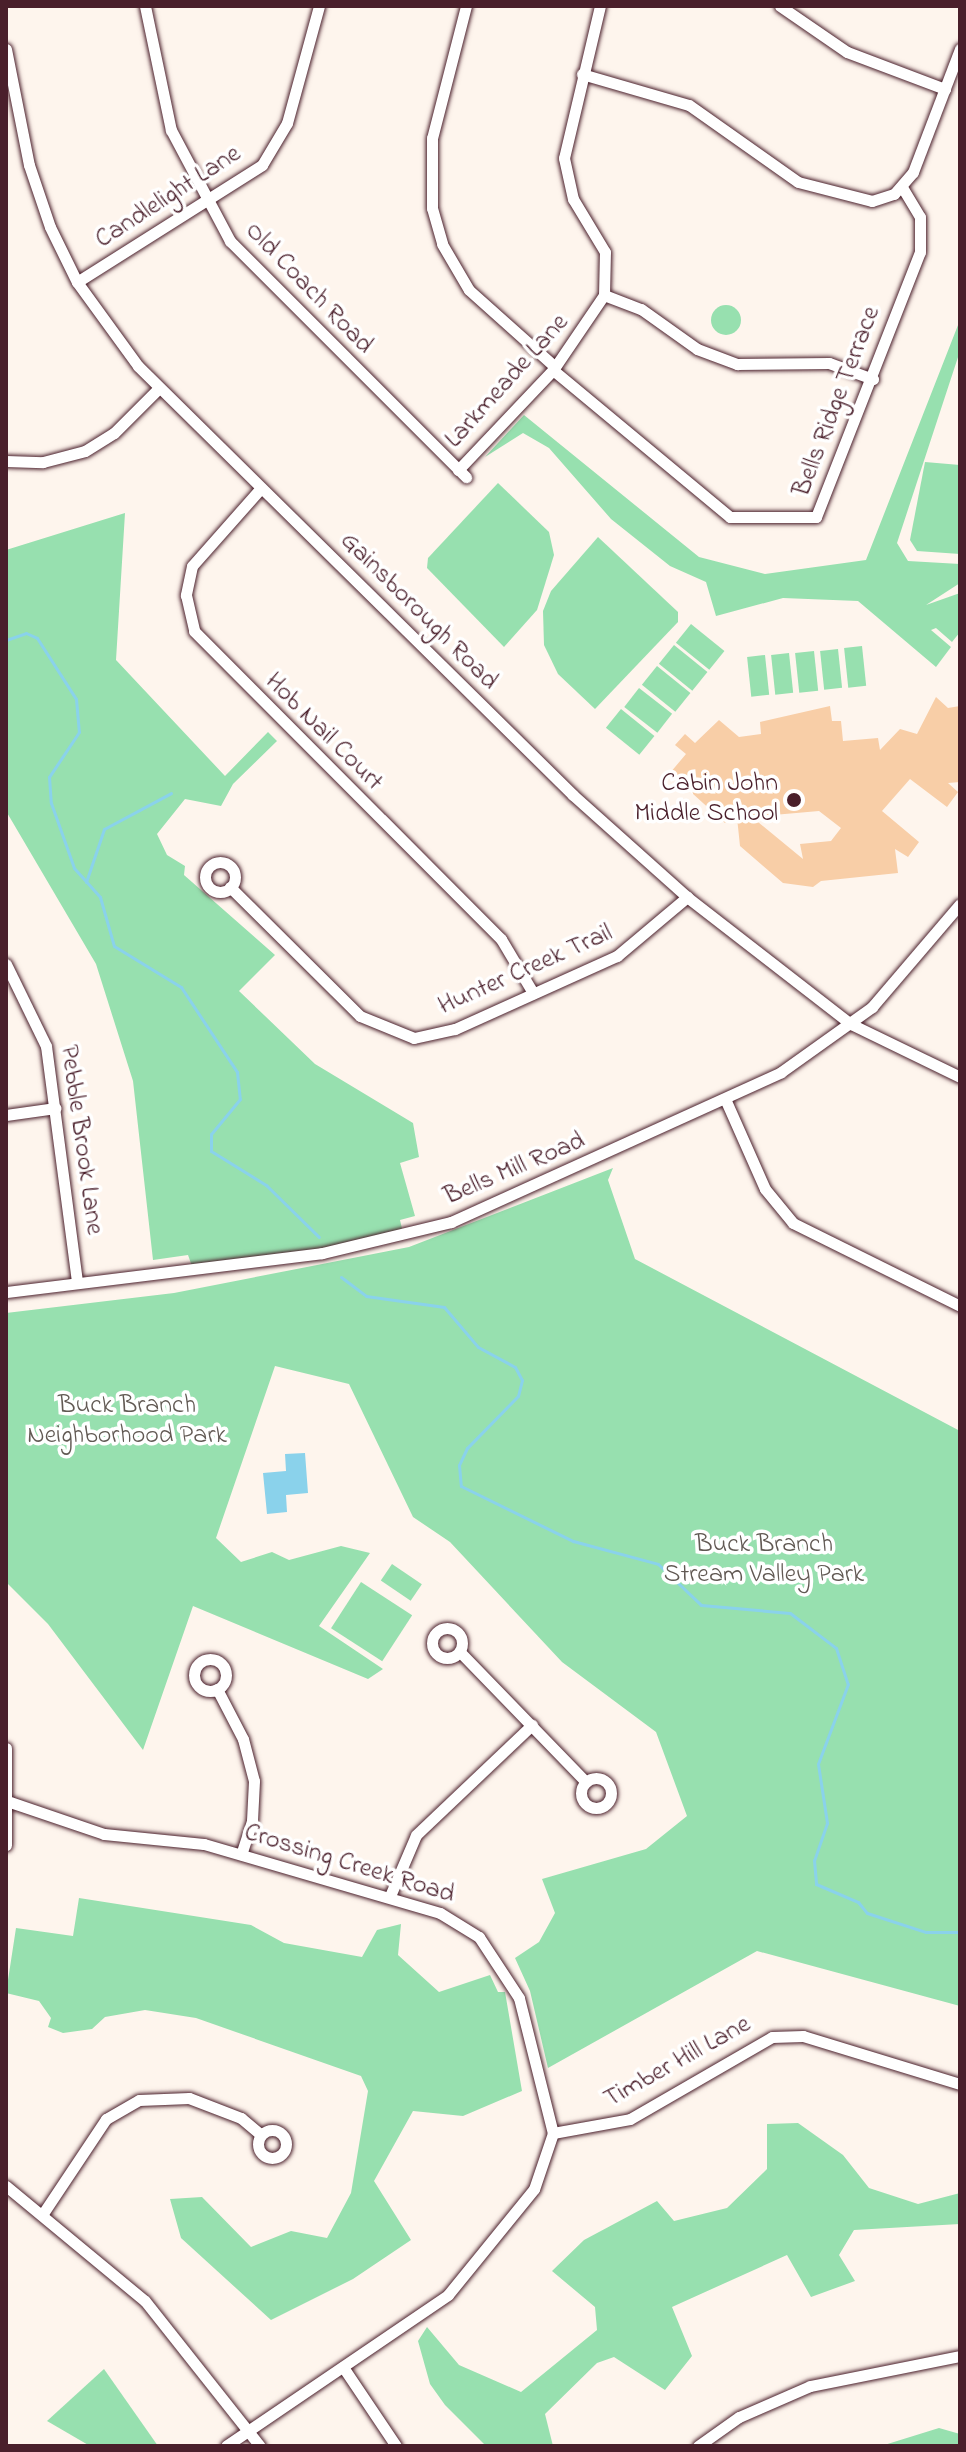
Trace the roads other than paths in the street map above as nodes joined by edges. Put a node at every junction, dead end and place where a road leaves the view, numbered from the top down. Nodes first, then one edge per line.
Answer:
1 (145, 6) edge
2 (319, 6) edge
3 (466, 6) edge
4 (600, 6) edge
5 (780, 6) edge
6 (6, 49) edge
7 (960, 49) edge
8 (582, 74) junction
9 (945, 89) junction
10 (902, 187) junction
11 (206, 206) junction
12 (77, 282) junction
13 (604, 295) junction
14 (554, 368) junction
15 (873, 379) junction
16 (159, 388) junction
17 (6, 461) edge
18 (462, 474) joint
19 (261, 488) junction
20 (230, 887) dead end
21 (687, 897) junction
22 (960, 904) edge
23 (6, 964) edge
24 (533, 993) junction
25 (851, 1024) junction
26 (960, 1077) edge
27 (726, 1101) junction
28 (56, 1108) junction
29 (6, 1115) edge
30 (77, 1283) junction
31 (6, 1292) edge
32 (960, 1306) edge
33 (460, 1652) dead end
34 (217, 1689) dead end
35 (532, 1725) junction
36 (6, 1748) edge
37 (586, 1782) dead end
38 (10, 1802) junction
39 (6, 1845) edge
40 (241, 1854) junction
41 (390, 1896) junction
42 (960, 2084) edge
43 (553, 2133) junction
44 (261, 2135) dead end
45 (6, 2186) edge
46 (44, 2212) junction
47 (960, 2356) edge
48 (343, 2367) junction
49 (250, 2430) junction
50 (226, 2446) edge
51 (260, 2446) edge
52 (396, 2446) edge
53 (698, 2446) edge

1 - 11 street, Old Coach Road
2 - 11 street, Candlelight Lane
3 - 14 street, Bells Ridge Terrace
4 - 8 street
5 - 9 street
6 - 12 street, Gainsborough Road
7 - 9 street
8 - 10 street
8 - 13 street
9 - 10 street
10 - 15 street, Bells Ridge Terrace
11 - 12 street, Candlelight Lane
11 - 18 street, Old Coach Road
12 - 16 street, Gainsborough Road
13 - 14 street, Larkmeade Lane
13 - 15 street
14 - 15 street, Bells Ridge Terrace
14 - 18 street, Larkmeade Lane
16 - 17 street
16 - 19 street, Gainsborough Road
19 - 21 street, Gainsborough Road
19 - 24 street, Hob Nail Court
20 - 24 street, Hunter Creek Trail
21 - 24 street, Hunter Creek Trail
21 - 25 street, Gainsborough Road
22 - 25 street, Bells Mill Road
23 - 28 street, Pebble Brook Lane
25 - 26 street, Gainsborough Road
25 - 27 street, Bells Mill Road
27 - 30 street, Bells Mill Road
27 - 32 street
28 - 29 street
28 - 30 street, Pebble Brook Lane
30 - 31 street, Bells Mill Road
33 - 35 street
34 - 40 street
35 - 37 street
35 - 41 street
36 - 38 street
38 - 39 street
38 - 40 street, Crossing Creek Road
40 - 41 street, Crossing Creek Road
41 - 43 street, Crossing Creek Road
42 - 43 street, Timber Hill Lane
43 - 48 street
44 - 46 street
45 - 46 street
46 - 49 street
47 - 53 street
48 - 49 street
48 - 52 street
49 - 50 street
49 - 51 street

